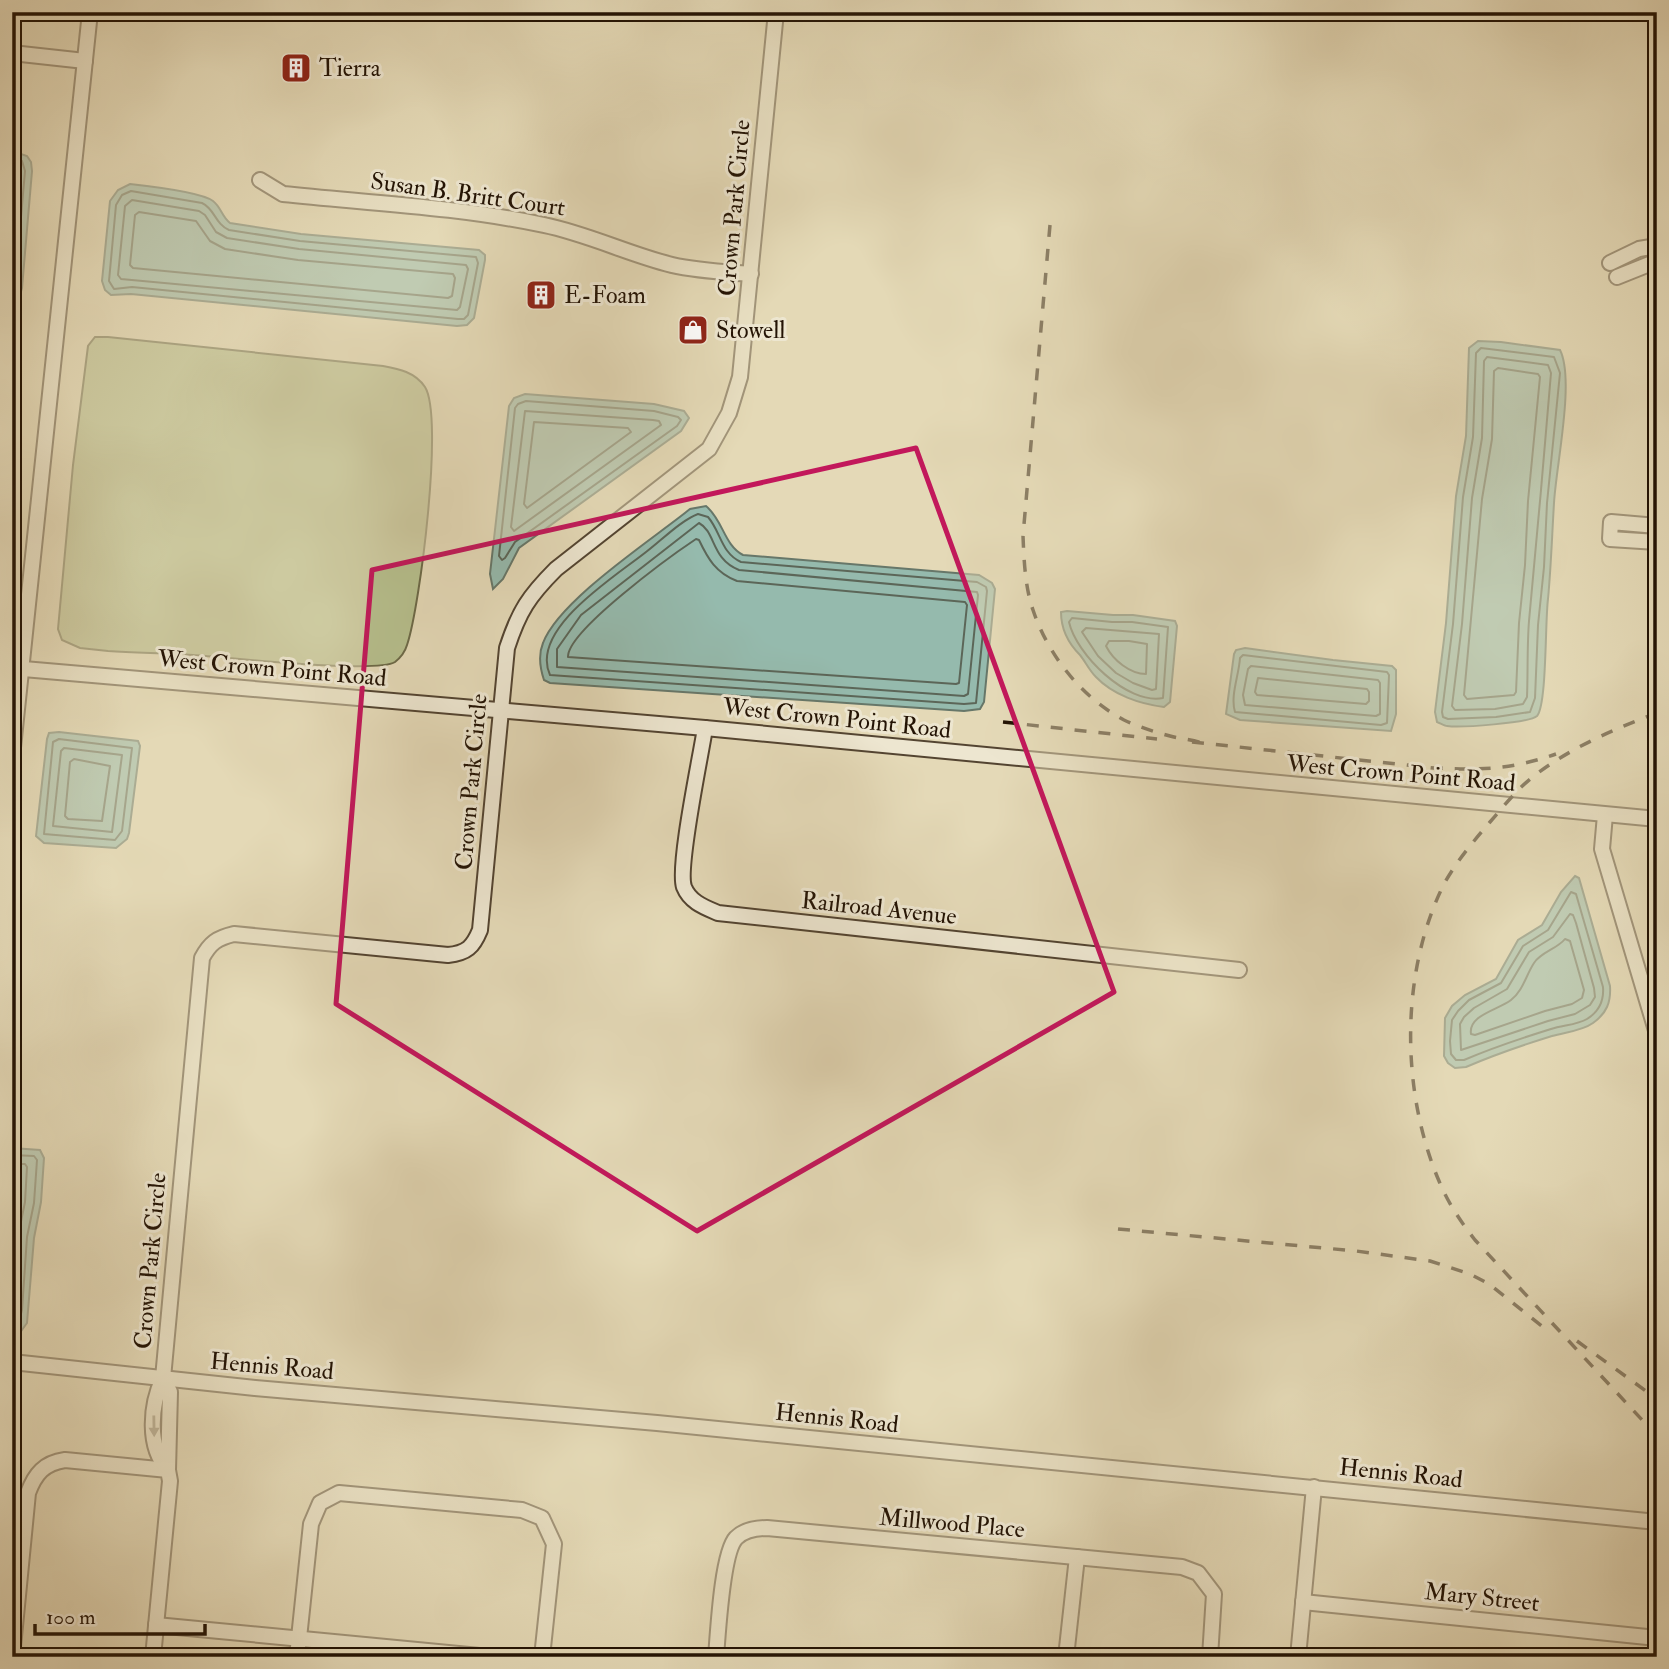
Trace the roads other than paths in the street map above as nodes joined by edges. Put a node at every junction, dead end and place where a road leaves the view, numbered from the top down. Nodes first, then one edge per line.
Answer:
1 (90, 12) edge
2 (776, 12) edge
3 (12, 53) edge
4 (85, 61) junction
5 (260, 180) dead end
6 (1657, 246) edge
7 (1657, 261) edge
8 (1610, 263) dead end
9 (751, 274) junction
10 (1617, 277) dead end
11 (1657, 525) edge
12 (1657, 542) edge
13 (16, 668) edge
14 (500, 711) junction
15 (705, 728) junction
16 (12, 757) edge
17 (1605, 815) junction
18 (1657, 820) edge
19 (1239, 971) dead end
20 (1657, 1034) edge
21 (12, 1363) edge
22 (163, 1378) junction
23 (169, 1471) junction
24 (1314, 1487) junction
25 (1657, 1522) edge
26 (1077, 1557) junction
27 (1303, 1602) junction
28 (156, 1625) junction
29 (299, 1638) junction
30 (1657, 1638) edge
31 (12, 1657) edge
32 (153, 1657) edge
33 (297, 1657) edge
34 (490, 1657) edge
35 (542, 1657) edge
36 (716, 1657) edge
37 (1066, 1657) edge
38 (1210, 1657) edge
39 (1298, 1657) edge

1 - 4 street
2 - 9 street, Crown Park Circle
3 - 4 street
4 - 13 street
5 - 9 street, Susan B. Britt Court
6 - 8 street
7 - 10 street
9 - 14 street, Crown Park Circle
11 - 12 street
13 - 14 street, West Crown Point Road
13 - 16 street
14 - 15 street, West Crown Point Road
14 - 22 street, Crown Park Circle
15 - 17 street, West Crown Point Road
15 - 19 street, Railroad Avenue
17 - 18 street, West Crown Point Road
17 - 20 street
21 - 22 street, Hennis Road
22 - 23 street
22 - 24 street, Hennis Road
23 - 28 street
23 - 31 street
24 - 25 street, Hennis Road
24 - 27 street
26 - 36 street, Millwood Place
26 - 37 street
26 - 38 street, Millwood Place
27 - 30 street, Mary Street
27 - 39 street
28 - 29 street
28 - 32 street
29 - 33 street
29 - 34 street
29 - 35 street

